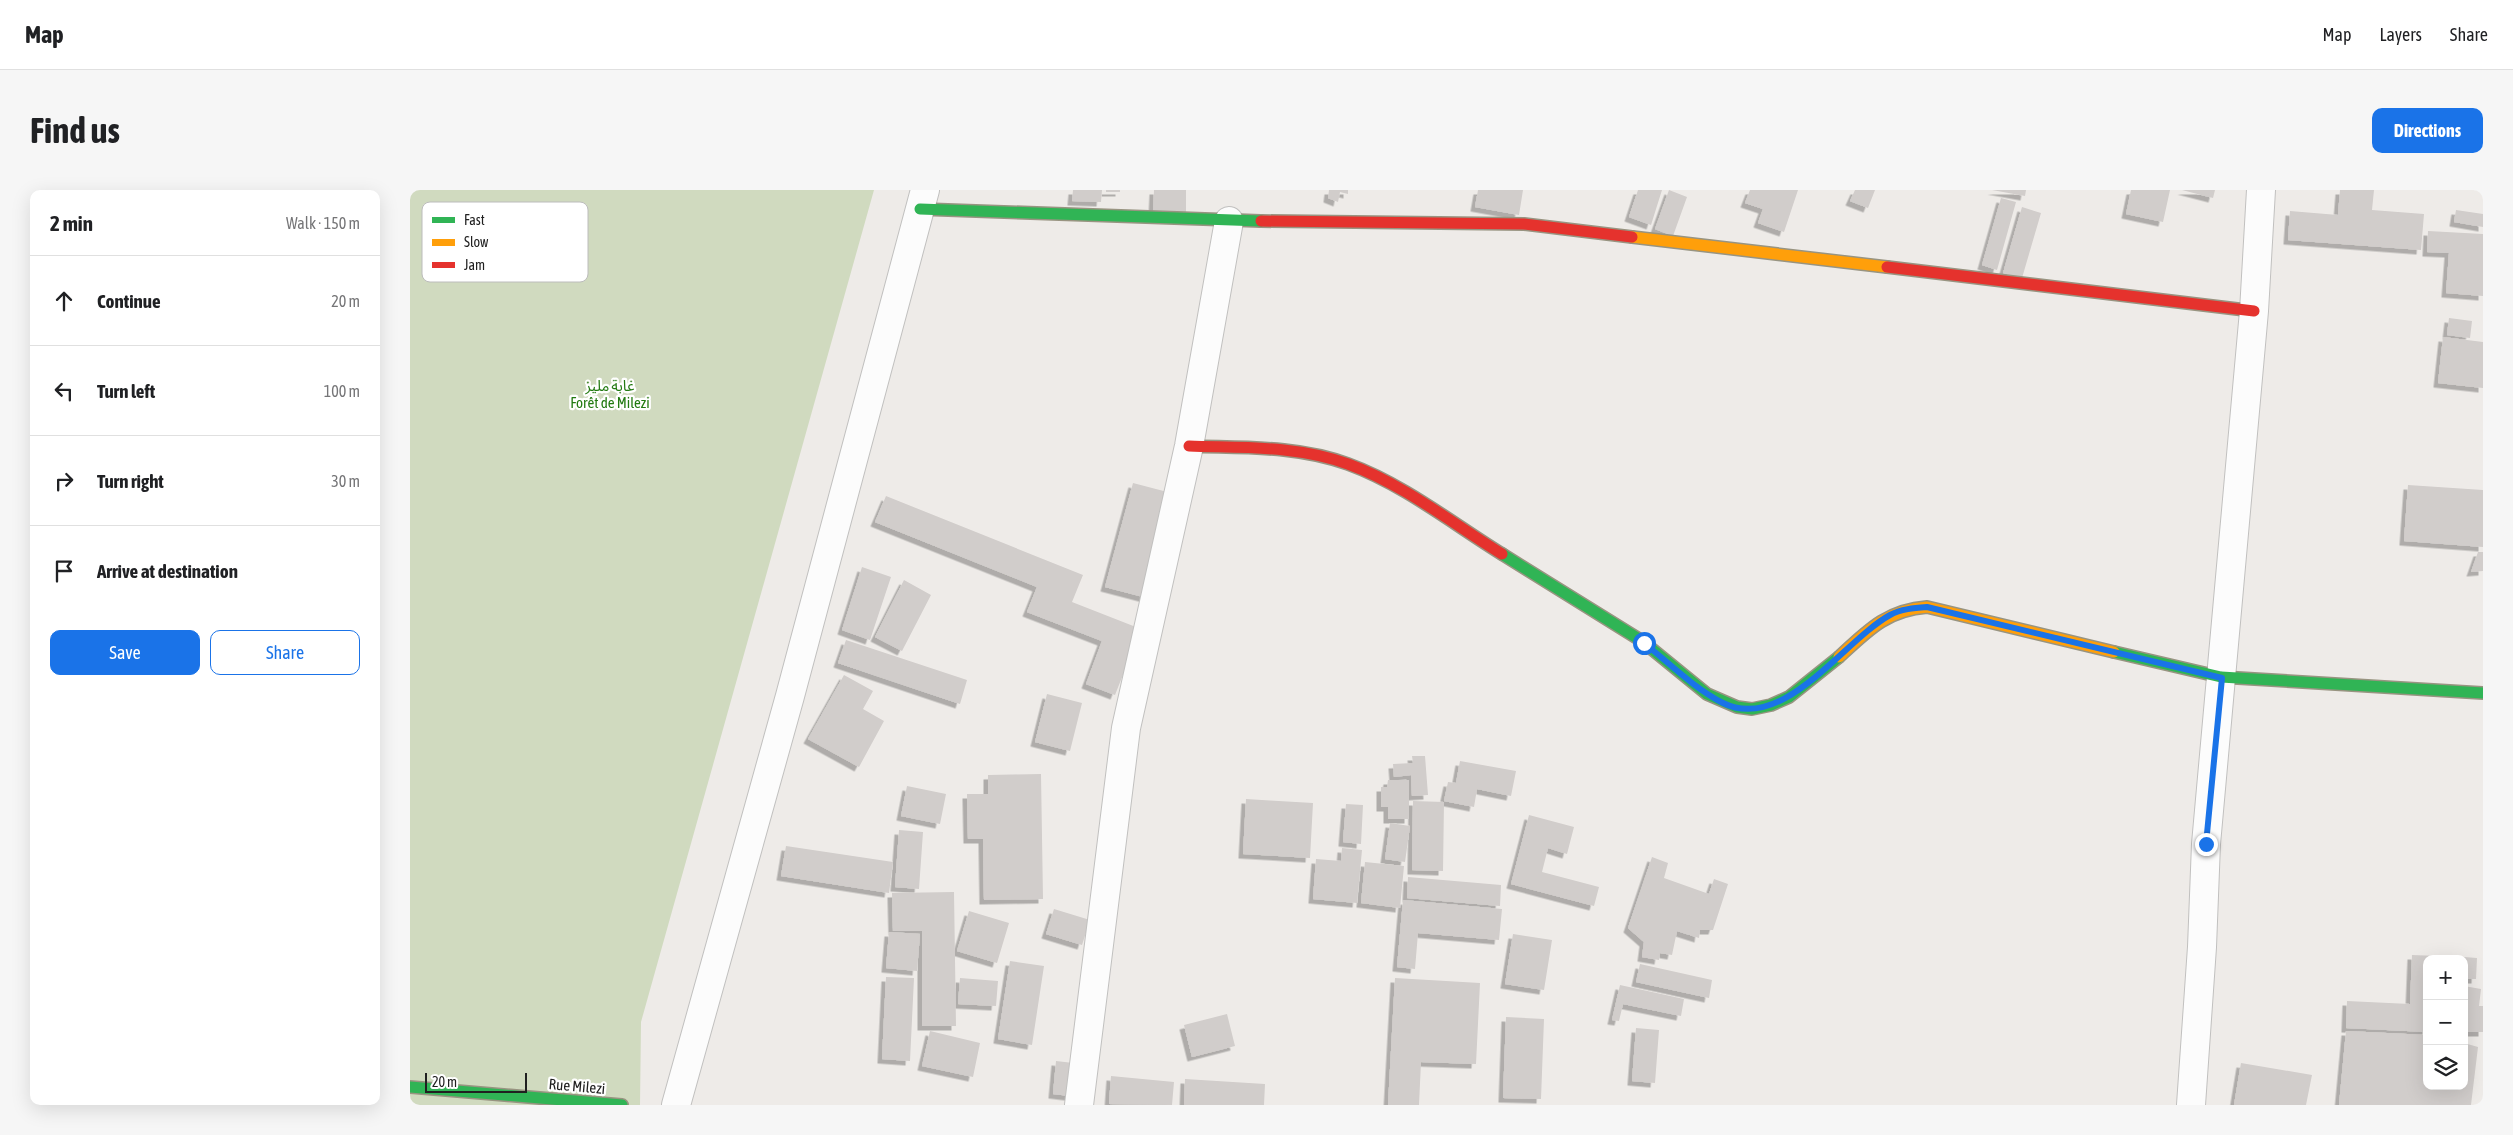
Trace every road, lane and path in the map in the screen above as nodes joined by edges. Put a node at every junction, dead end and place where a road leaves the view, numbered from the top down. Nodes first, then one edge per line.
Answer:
1 (2261, 190) edge
2 (922, 199) edge
3 (1229, 221) junction
4 (2254, 310) junction
5 (1189, 446) junction
6 (2222, 678) junction
7 (2483, 693) edge
8 (410, 1087) edge
9 (622, 1105) edge
10 (676, 1105) edge
11 (1079, 1105) edge
12 (2191, 1105) edge

1 - 4 street
2 - 3 street
2 - 10 street
3 - 4 street
3 - 5 street
4 - 6 street
5 - 6 street
5 - 11 street
6 - 7 street
6 - 12 street
8 - 9 street, Rue Milezi

